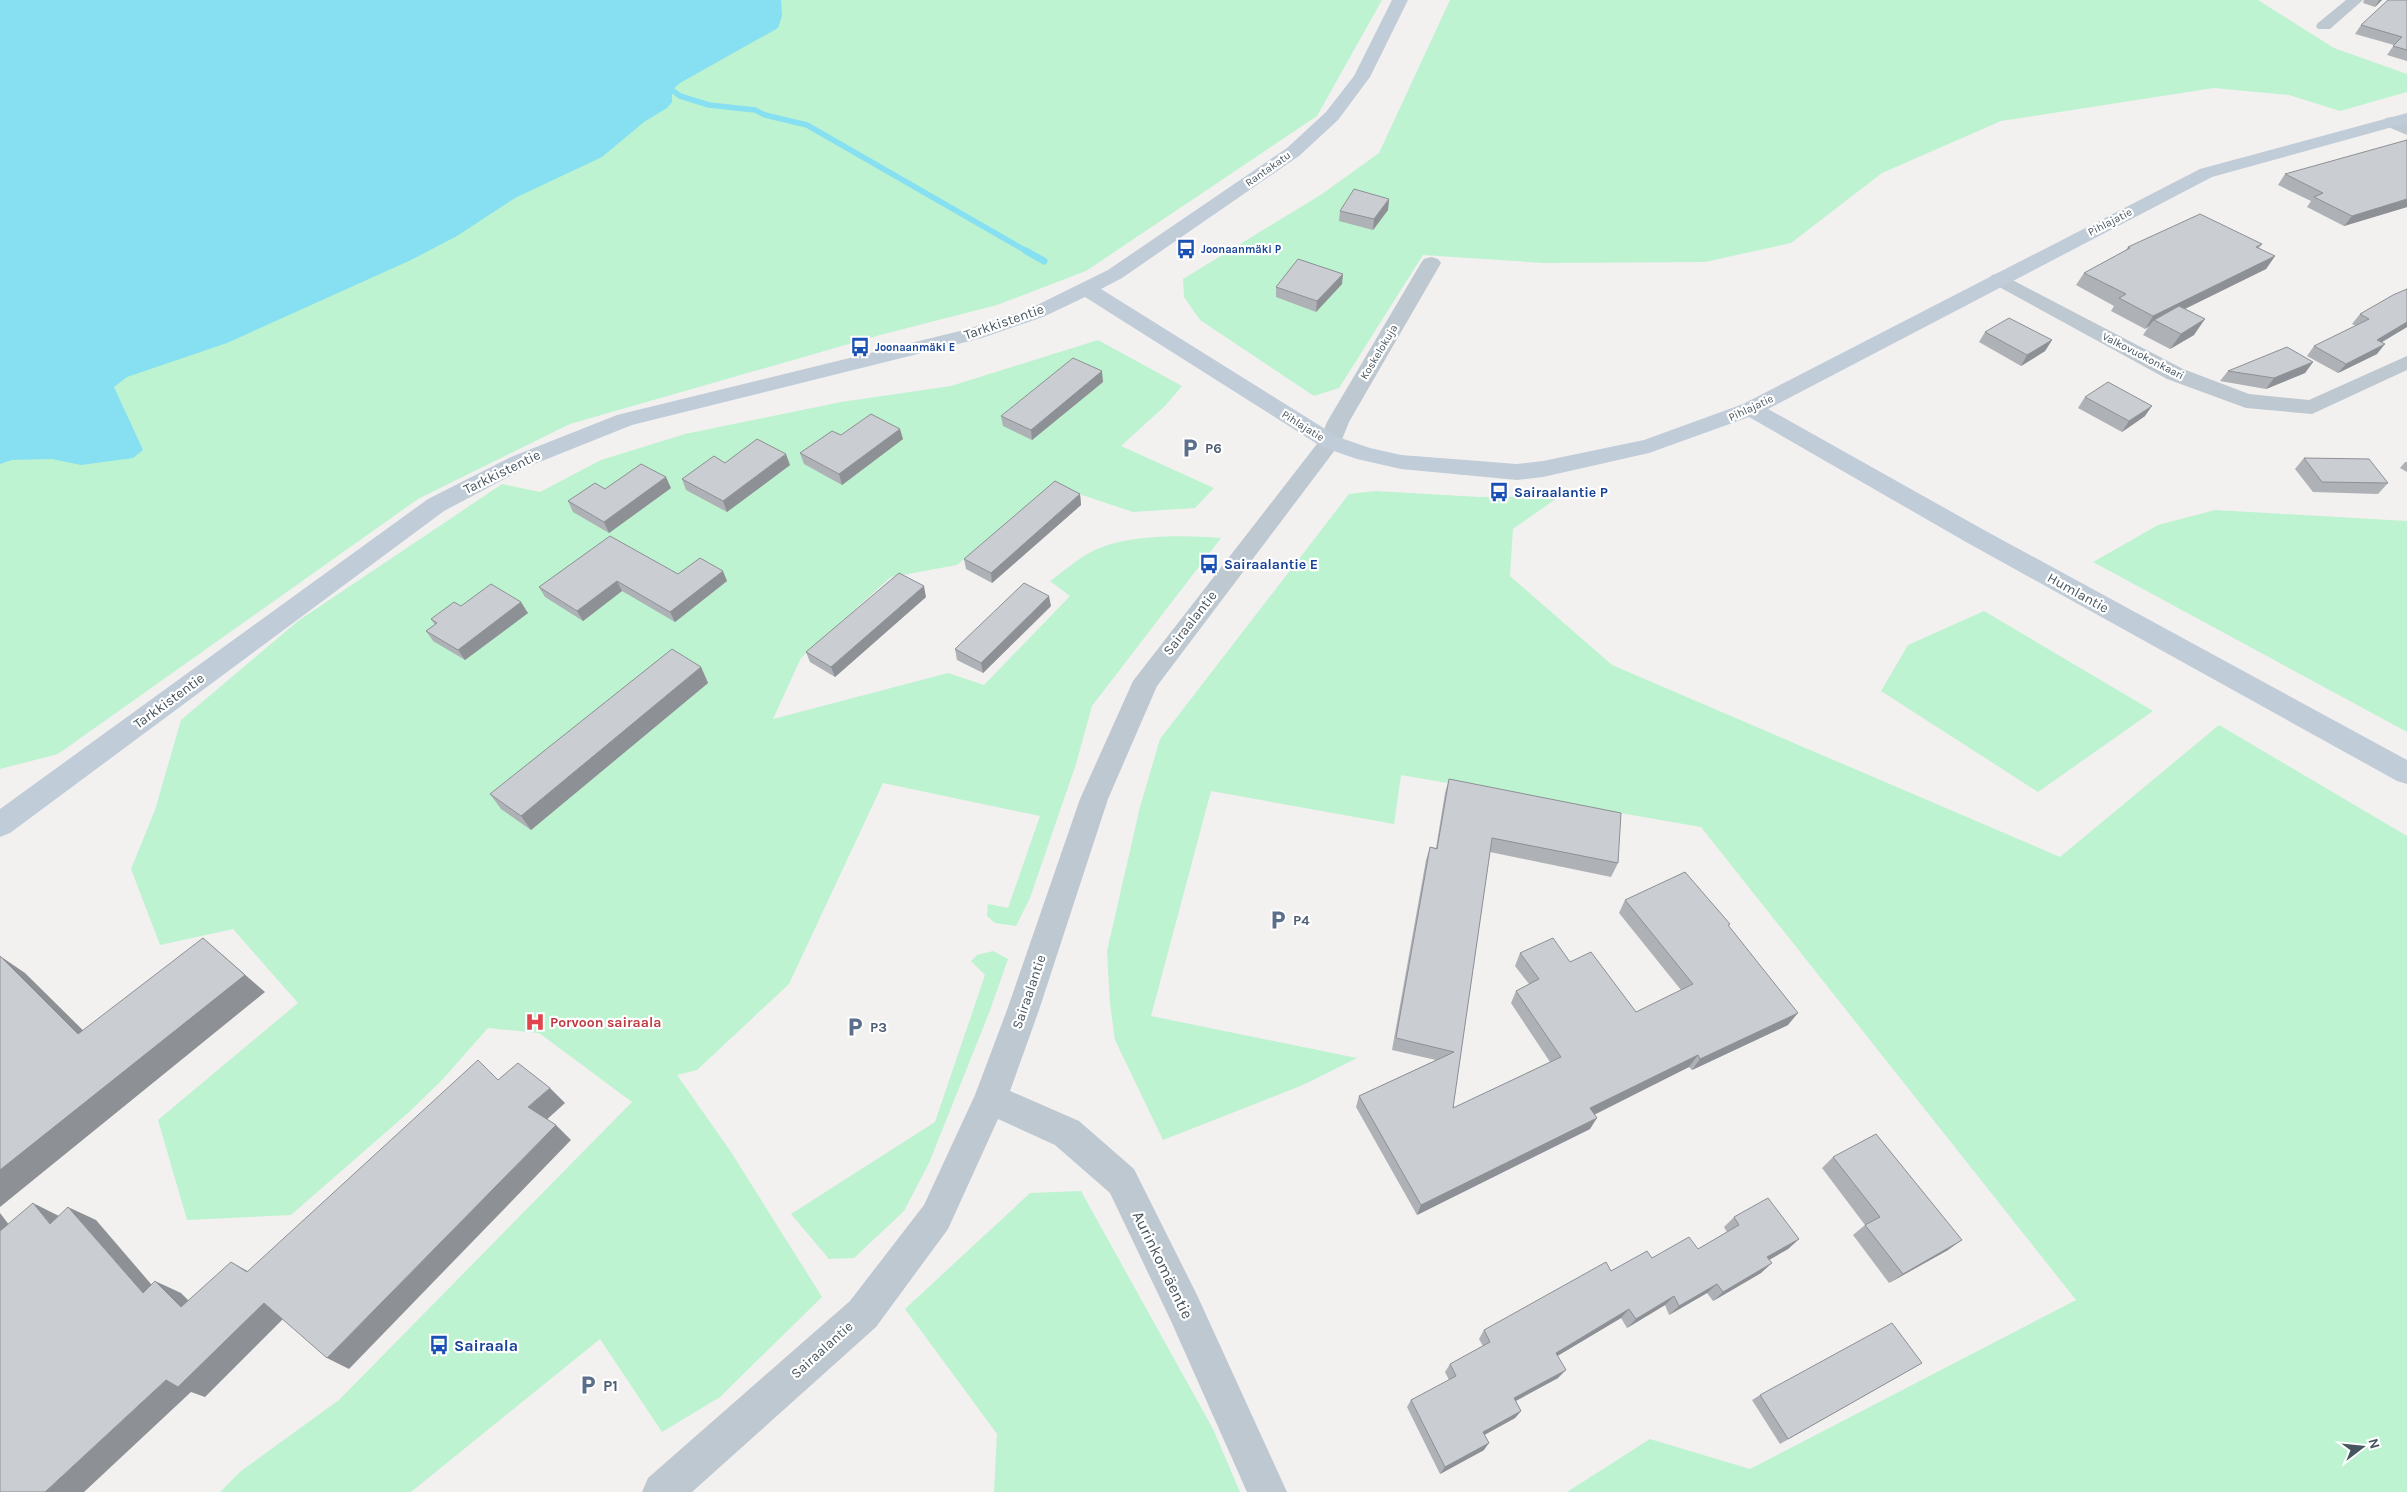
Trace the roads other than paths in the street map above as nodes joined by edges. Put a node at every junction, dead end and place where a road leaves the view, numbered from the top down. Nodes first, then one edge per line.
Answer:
1 (1400, 0) edge
2 (2355, 0) edge
3 (2324, 26) dead end
4 (2402, 123) edge
5 (1431, 263) dead end
6 (1999, 279) junction
7 (1087, 289) junction
8 (2407, 362) edge
9 (1752, 409) junction
10 (1330, 442) junction
11 (2407, 773) edge
12 (0, 825) edge
13 (990, 1099) junction
14 (662, 1492) edge
15 (1267, 1492) edge

1 - 7 street, Rantakatu
2 - 3 street
4 - 6 street, Pihlajatie
5 - 10 street, Koskelokuja
6 - 8 street, Valkovuokonkaari
6 - 9 street, Pihlajatie
7 - 10 street, Pihlajatie
7 - 12 street, Tarkkistentie
9 - 10 street, Pihlajatie
9 - 11 street, Humlantie
10 - 13 street, Sairaalantie
13 - 14 street, Sairaalantie
13 - 15 street, Aurinkomäentie

